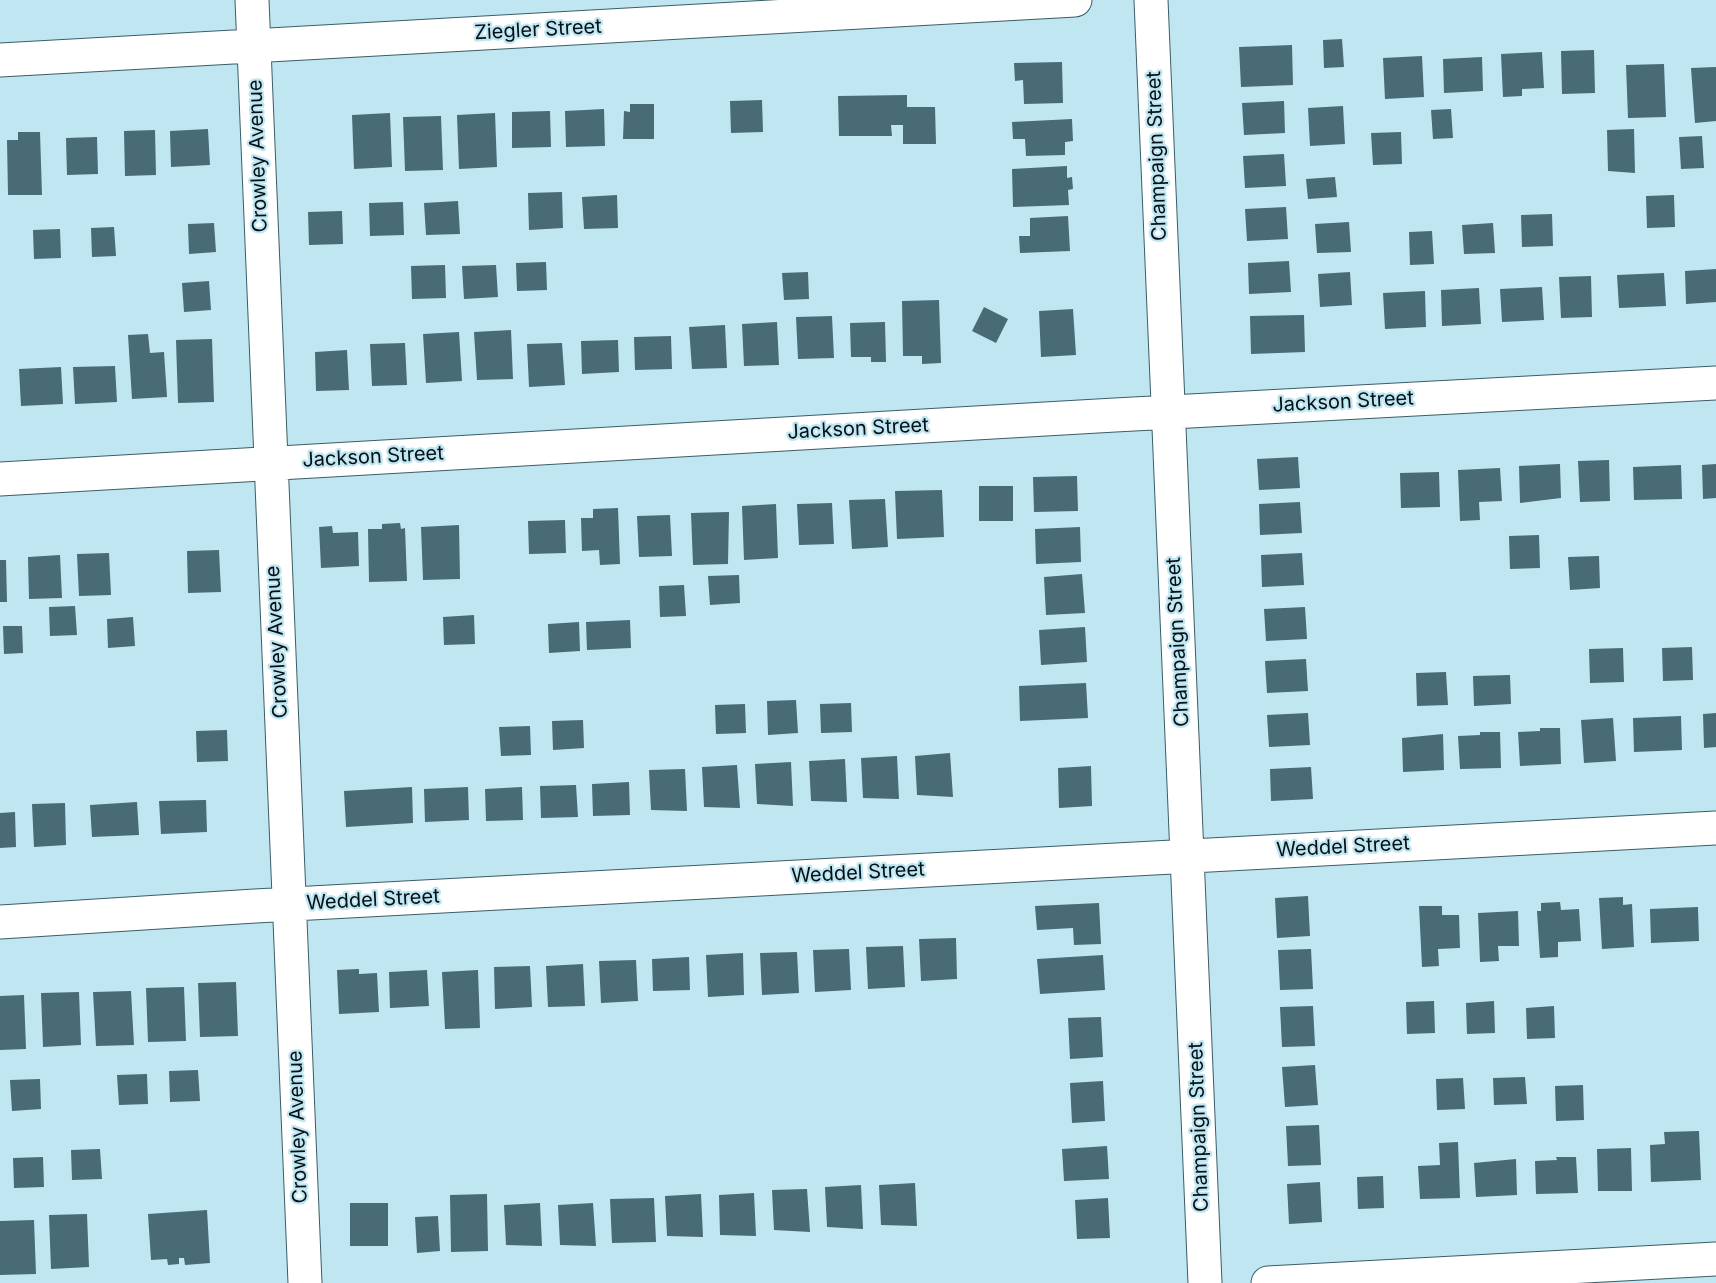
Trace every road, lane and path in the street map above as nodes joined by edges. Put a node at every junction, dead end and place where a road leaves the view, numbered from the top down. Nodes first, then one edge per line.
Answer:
1 (252, 0) edge
2 (1076, 0) edge
3 (1151, 0) edge
4 (254, 46) junction
5 (0, 60) edge
6 (1716, 383) edge
7 (1167, 413) junction
8 (270, 462) junction
9 (0, 479) edge
10 (1716, 828) edge
11 (1188, 855) junction
12 (290, 905) junction
13 (0, 922) edge
14 (1716, 1259) edge
15 (305, 1283) edge
16 (1205, 1283) edge
17 (1268, 1283) edge

1 - 4 street, Crowley Avenue
2 - 4 street, Ziegler Street
3 - 7 street, Champaign Street
4 - 5 street, Ziegler Street
4 - 8 street, Crowley Avenue
6 - 7 street, Jackson Street
7 - 8 street, Jackson Street
7 - 11 street, Champaign Street
8 - 9 street, Jackson Street
8 - 12 street, Crowley Avenue
10 - 11 street, Weddel Street
11 - 12 street, Weddel Street
11 - 16 street, Champaign Street
12 - 13 street, Weddel Street
12 - 15 street, Crowley Avenue
14 - 17 street

